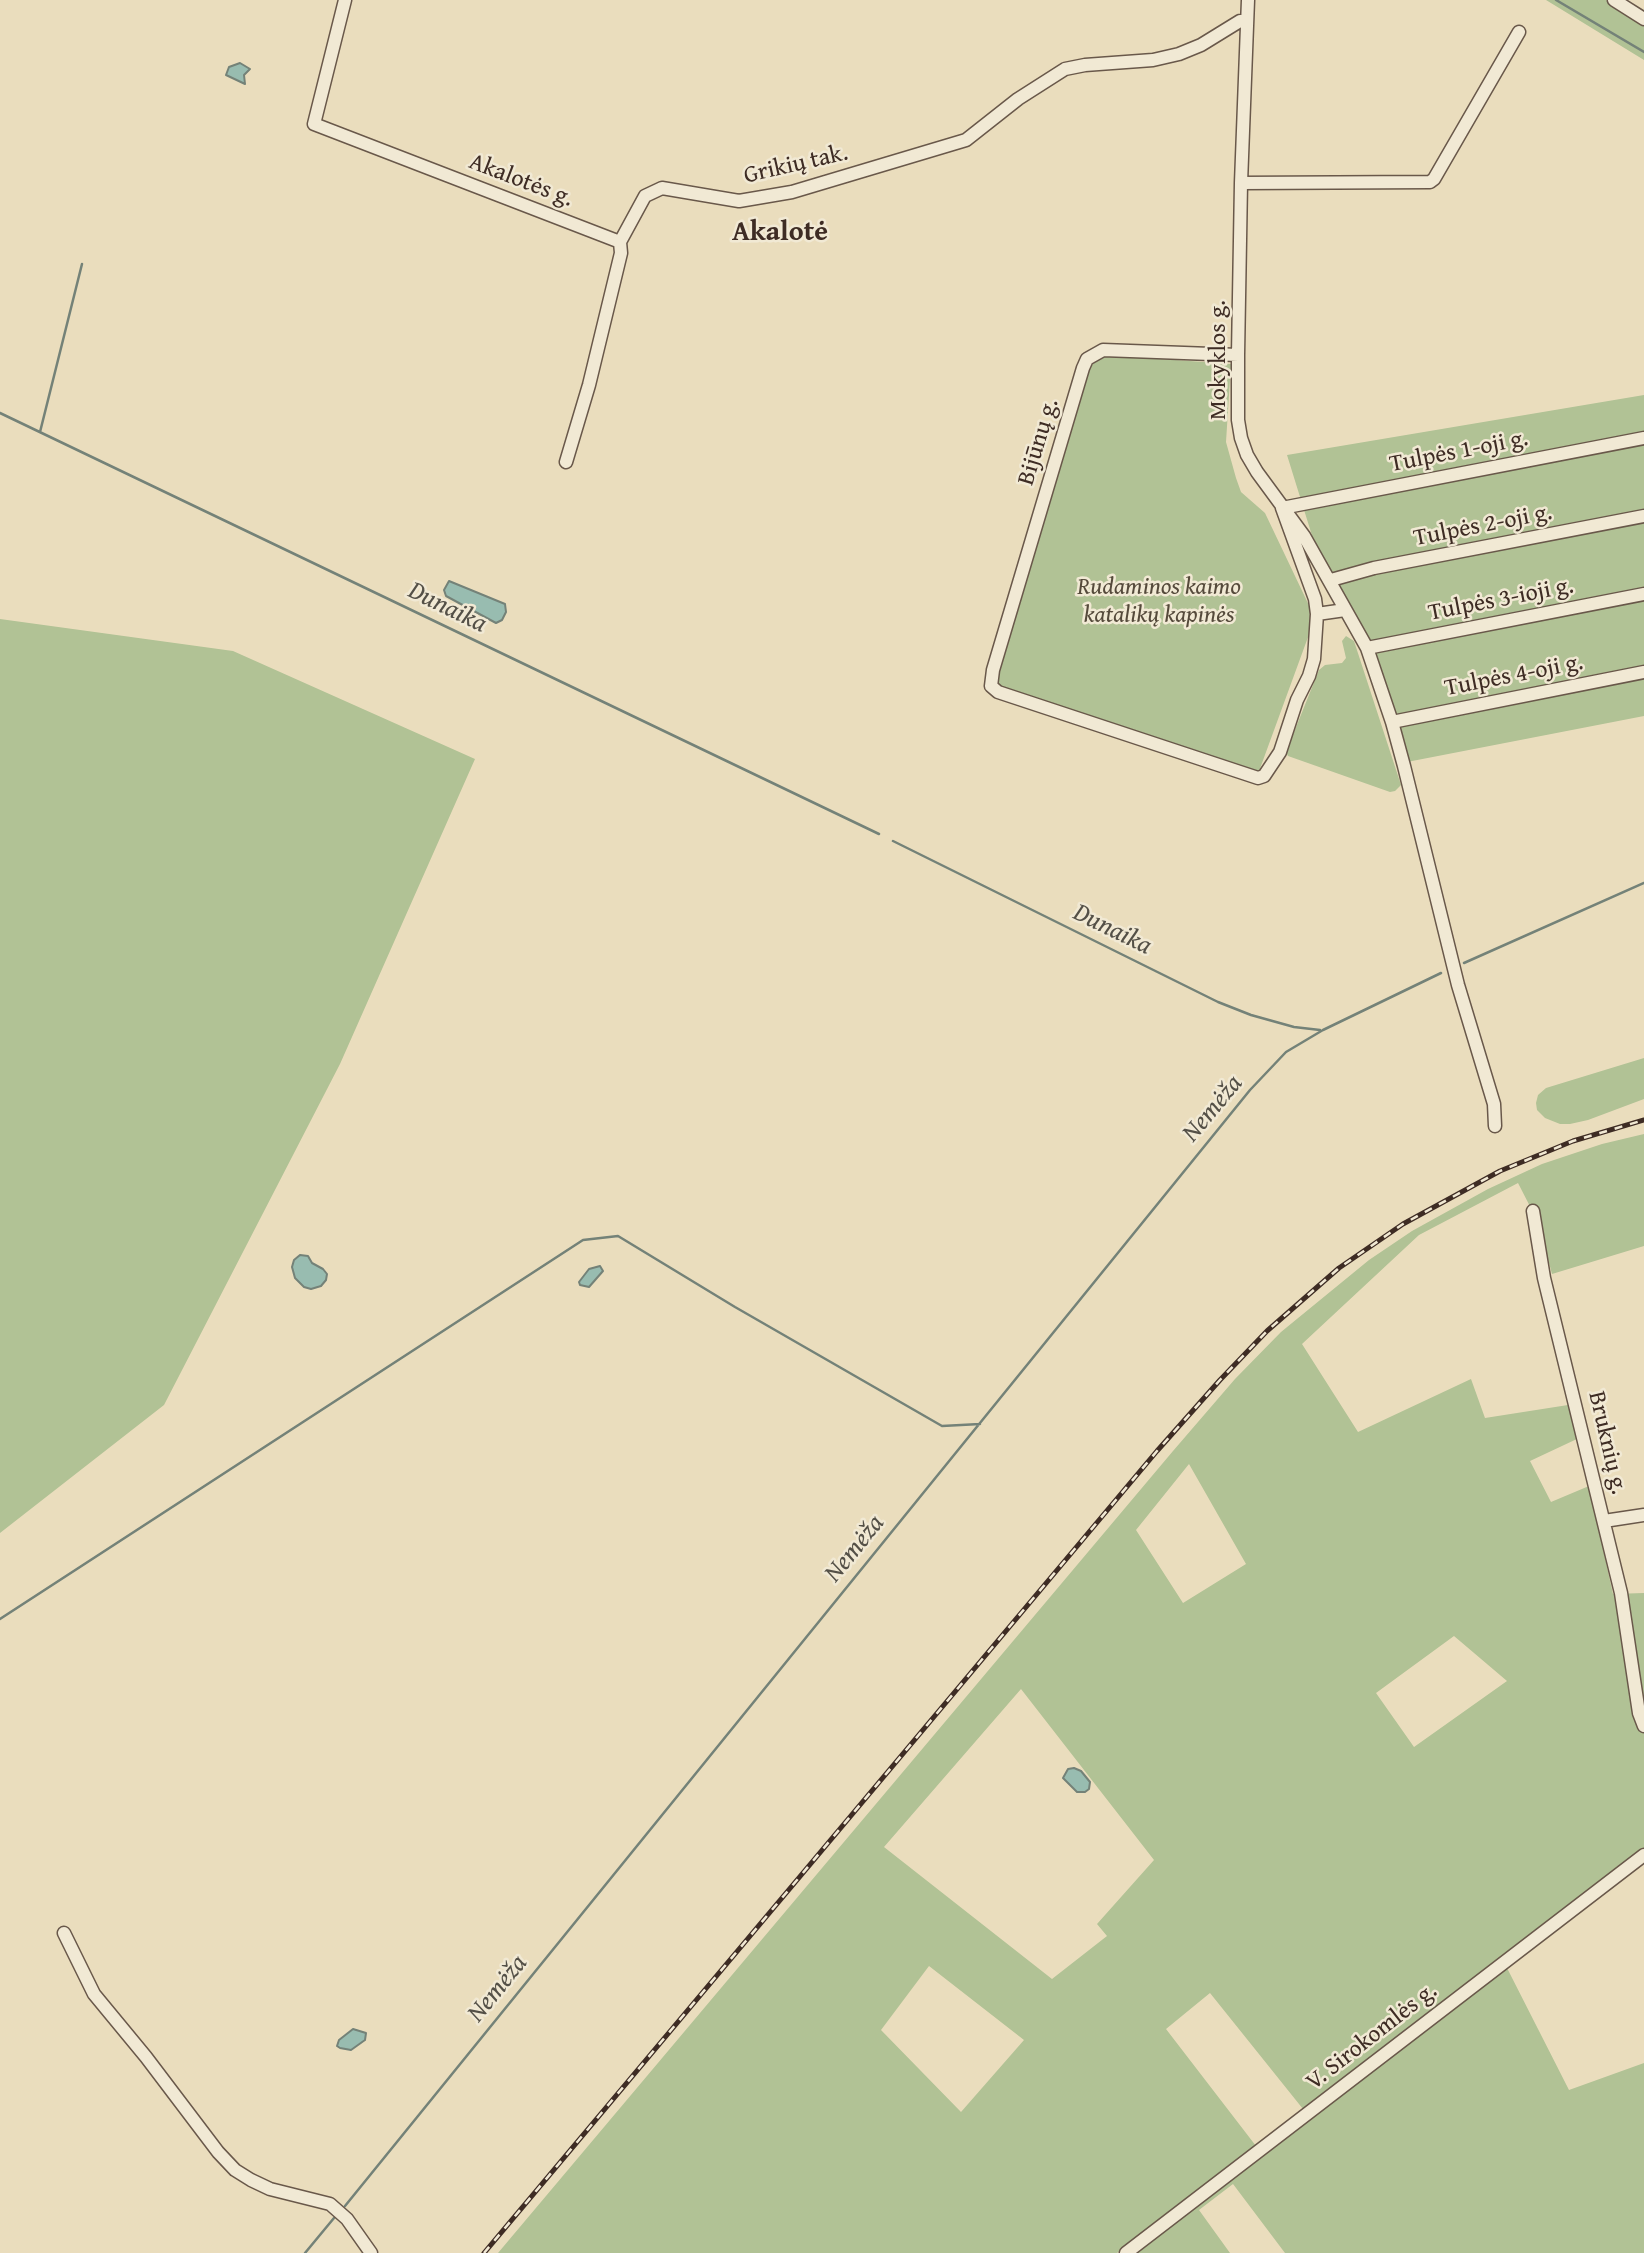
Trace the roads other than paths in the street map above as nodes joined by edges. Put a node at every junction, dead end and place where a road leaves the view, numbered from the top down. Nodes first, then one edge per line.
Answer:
1 (345, 0) edge
2 (1248, 0) edge
3 (1614, 0) edge
4 (1644, 19) edge
5 (1247, 21) junction
6 (1519, 33) dead end
7 (1241, 183) junction
8 (620, 242) junction
9 (1238, 355) junction
10 (1644, 439) edge
11 (566, 462) dead end
12 (1282, 508) junction
13 (1644, 516) edge
14 (1331, 580) junction
15 (1644, 594) edge
16 (1346, 610) junction
17 (1317, 614) junction
18 (1367, 648) junction
19 (1644, 672) edge
20 (1392, 722) junction
21 (1495, 1126) dead end
22 (1533, 1211) dead end
23 (1644, 1516) edge
24 (1604, 1521) junction
25 (1644, 1726) edge
26 (1644, 1855) edge
27 (64, 1933) dead end
28 (371, 2253) edge
29 (1126, 2253) edge

1 - 8 street, Akalotės g.
2 - 5 street, Mokyklos g.
3 - 4 street
5 - 7 street, Mokyklos g.
5 - 8 street, Grikių tak.
6 - 7 street
7 - 9 street, Mokyklos g.
8 - 11 street
9 - 12 street, Mokyklos g.
9 - 17 street, Bijūnų g.
10 - 12 street, Tulpės 1-oji g.
12 - 14 street, Mokyklos g.
12 - 17 street
13 - 14 street, Tulpės 2-oji g.
14 - 16 street, Mokyklos g.
15 - 18 street, Tulpės 3-ioji g.
16 - 17 street
16 - 18 street, Mokyklos g.
18 - 20 street, Mokyklos g.
19 - 20 street, Tulpės 4-oji g.
20 - 21 street, Mokyklos g.
22 - 24 street, Bruknių g.
23 - 24 street
24 - 25 street, Bruknių g.
26 - 29 street, V. Sirokomlės g.
27 - 28 street

